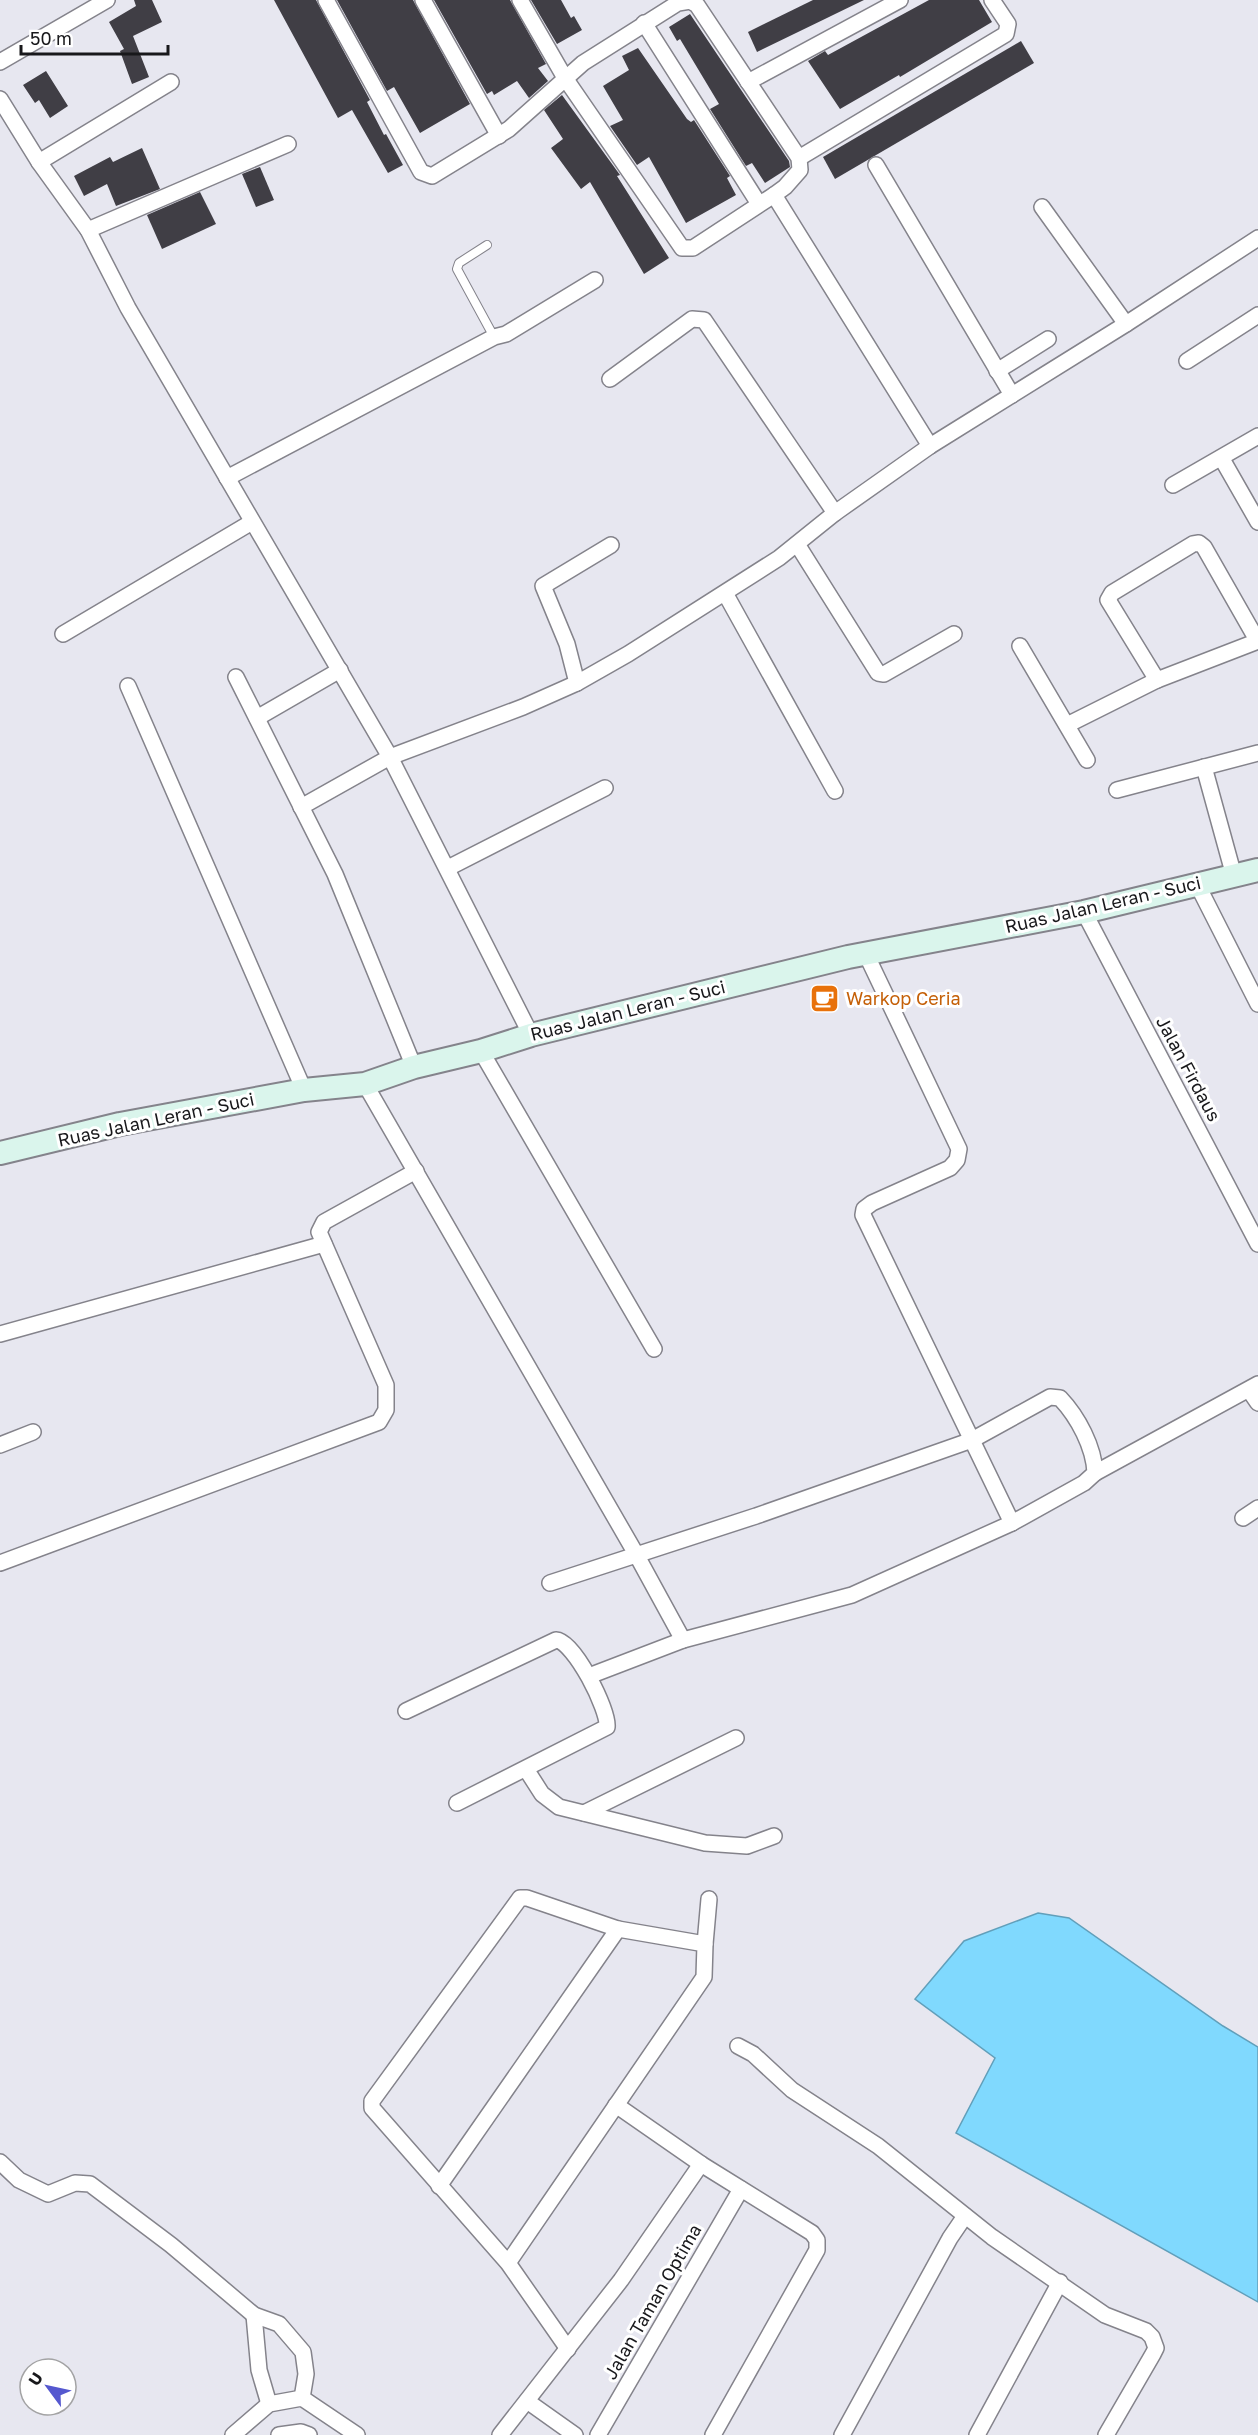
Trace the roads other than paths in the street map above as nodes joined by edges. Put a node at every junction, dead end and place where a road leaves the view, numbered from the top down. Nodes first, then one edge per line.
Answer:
1 (107, 0) edge
2 (326, 0) edge
3 (423, 0) edge
4 (520, 0) edge
5 (900, 0) edge
6 (992, 0) edge
7 (644, 23) junction
8 (0, 62) edge
9 (565, 78) junction
10 (171, 82) dead end
11 (748, 82) junction
12 (0, 99) edge
13 (499, 136) junction
14 (288, 144) dead end
15 (799, 158) junction
16 (39, 162) junction
17 (876, 165) dead end
18 (774, 195) junction
19 (759, 204) junction
20 (1042, 207) dead end
21 (88, 230) junction
22 (1258, 238) edge
23 (487, 245) dead end
24 (595, 280) dead end
25 (1258, 315) edge
26 (1126, 324) junction
27 (494, 337) junction
28 (1048, 339) dead end
29 (1187, 361) dead end
30 (998, 371) junction
31 (609, 380) dead end
32 (1012, 395) junction
33 (1258, 436) edge
34 (930, 446) junction
35 (1222, 459) junction
36 (227, 478) junction
37 (1173, 485) dead end
38 (835, 513) junction
39 (252, 522) junction
40 (1258, 522) edge
41 (797, 544) junction
42 (611, 545) dead end
43 (725, 593) junction
44 (63, 634) dead end
45 (954, 634) dead end
46 (1257, 640) edge
47 (1020, 646) dead end
48 (340, 670) junction
49 (236, 677) dead end
50 (1157, 680) junction
51 (577, 682) junction
52 (128, 686) dead end
53 (257, 718) junction
54 (1067, 725) junction
55 (1258, 753) edge
56 (390, 758) junction
57 (1088, 760) dead end
58 (1204, 767) junction
59 (605, 788) dead end
60 (1117, 790) dead end
61 (835, 791) dead end
62 (301, 807) junction
63 (448, 868) junction
64 (1258, 870) edge
65 (1234, 876) junction
66 (1197, 884) junction
67 (1084, 912) junction
68 (866, 954) junction
69 (1258, 1004) edge
70 (531, 1035) junction
71 (481, 1051) junction
72 (414, 1067) junction
73 (365, 1084) junction
74 (304, 1090) junction
75 (0, 1153) edge
76 (416, 1171) junction
77 (324, 1244) junction
78 (1258, 1244) edge
79 (0, 1334) edge
80 (654, 1348) dead end
81 (1255, 1392) edge
82 (33, 1432) dead end
83 (972, 1440) junction
84 (0, 1445) edge
85 (1095, 1473) junction
86 (1258, 1508) edge
87 (1244, 1518) dead end
88 (1012, 1522) junction
89 (636, 1554) junction
90 (0, 1563) edge
91 (550, 1583) dead end
92 (683, 1640) junction
93 (589, 1676) junction
94 (406, 1712) dead end
95 (736, 1738) dead end
96 (526, 1769) junction
97 (457, 1803) dead end
98 (584, 1813) junction
99 (774, 1836) dead end
100 (709, 1899) dead end
101 (618, 1929) junction
102 (705, 1944) junction
103 (738, 2046) dead end
104 (616, 2105) junction
105 (0, 2162) edge
106 (701, 2164) junction
107 (439, 2186) junction
108 (741, 2189) junction
109 (965, 2216) junction
110 (508, 2263) junction
111 (1060, 2282) junction
112 (254, 2315) junction
113 (568, 2349) junction
114 (302, 2398) junction
115 (527, 2401) junction
116 (269, 2404) junction
117 (233, 2435) edge
118 (279, 2435) edge
119 (309, 2435) edge
120 (357, 2435) edge
121 (500, 2435) edge
122 (575, 2435) edge
123 (598, 2435) edge
124 (713, 2435) edge
125 (842, 2435) edge
126 (976, 2435) edge
127 (1106, 2435) edge

1 - 8 street
2 - 13 street
3 - 13 street
4 - 9 street
5 - 11 street
6 - 15 street
7 - 9 street
7 - 11 street
7 - 19 street
9 - 13 street
9 - 19 street
10 - 16 street
11 - 15 street
12 - 16 street
14 - 21 street
15 - 18 street
16 - 21 street
17 - 30 street
18 - 19 street
18 - 34 street
20 - 26 street
21 - 36 street
22 - 26 street
23 - 27 lane
24 - 27 street
25 - 29 street
26 - 32 street
27 - 36 street
28 - 30 street
30 - 32 street
31 - 38 street
32 - 34 street
33 - 35 street
34 - 38 street
35 - 37 street
35 - 40 street
36 - 39 street
38 - 41 street
39 - 44 street
39 - 48 street
41 - 43 street
41 - 45 street
42 - 51 street
43 - 51 street
43 - 61 street
46 - 50 street
46 - 50 street
47 - 54 street
48 - 53 street
48 - 56 street
49 - 53 street
50 - 54 street
51 - 56 street
52 - 74 street
53 - 62 street
54 - 57 street
55 - 58 street
56 - 62 street
56 - 63 street
58 - 60 street
58 - 65 street
59 - 63 street
62 - 72 street
63 - 70 street
64 - 65 main road, Ruas Jalan Leran - Suci
65 - 66 main road, Ruas Jalan Leran - Suci
66 - 67 main road, Ruas Jalan Leran - Suci
66 - 69 street
67 - 68 main road, Ruas Jalan Leran - Suci
67 - 78 street, Jalan Firdaus
68 - 70 main road, Ruas Jalan Leran - Suci
68 - 83 street
70 - 71 main road, Ruas Jalan Leran - Suci
71 - 72 main road, Ruas Jalan Leran - Suci
71 - 80 street
72 - 73 main road, Ruas Jalan Leran - Suci
73 - 74 main road, Ruas Jalan Leran - Suci
73 - 76 street
74 - 75 main road, Ruas Jalan Leran - Suci
76 - 77 street
76 - 89 street
77 - 79 street
77 - 90 street
81 - 85 street
82 - 84 street
83 - 85 street
83 - 88 street
83 - 89 street
85 - 88 street
86 - 87 street
88 - 92 street
89 - 91 street
89 - 92 street
92 - 93 street
93 - 94 street
93 - 96 street
95 - 98 street
96 - 97 street
96 - 98 street
98 - 99 street
100 - 102 street
101 - 102 street
101 - 107 street
101 - 107 street
102 - 104 street
103 - 109 street
104 - 106 street
104 - 110 street
105 - 112 street
106 - 108 street
106 - 113 street
107 - 110 street
108 - 123 street, Jalan Taman Optima
108 - 124 street
109 - 111 street
109 - 125 street
110 - 113 street
111 - 126 street
111 - 127 street
112 - 114 street
112 - 116 street
113 - 115 street
114 - 116 street
114 - 120 street
115 - 121 street
115 - 122 street
116 - 117 street
118 - 119 street

